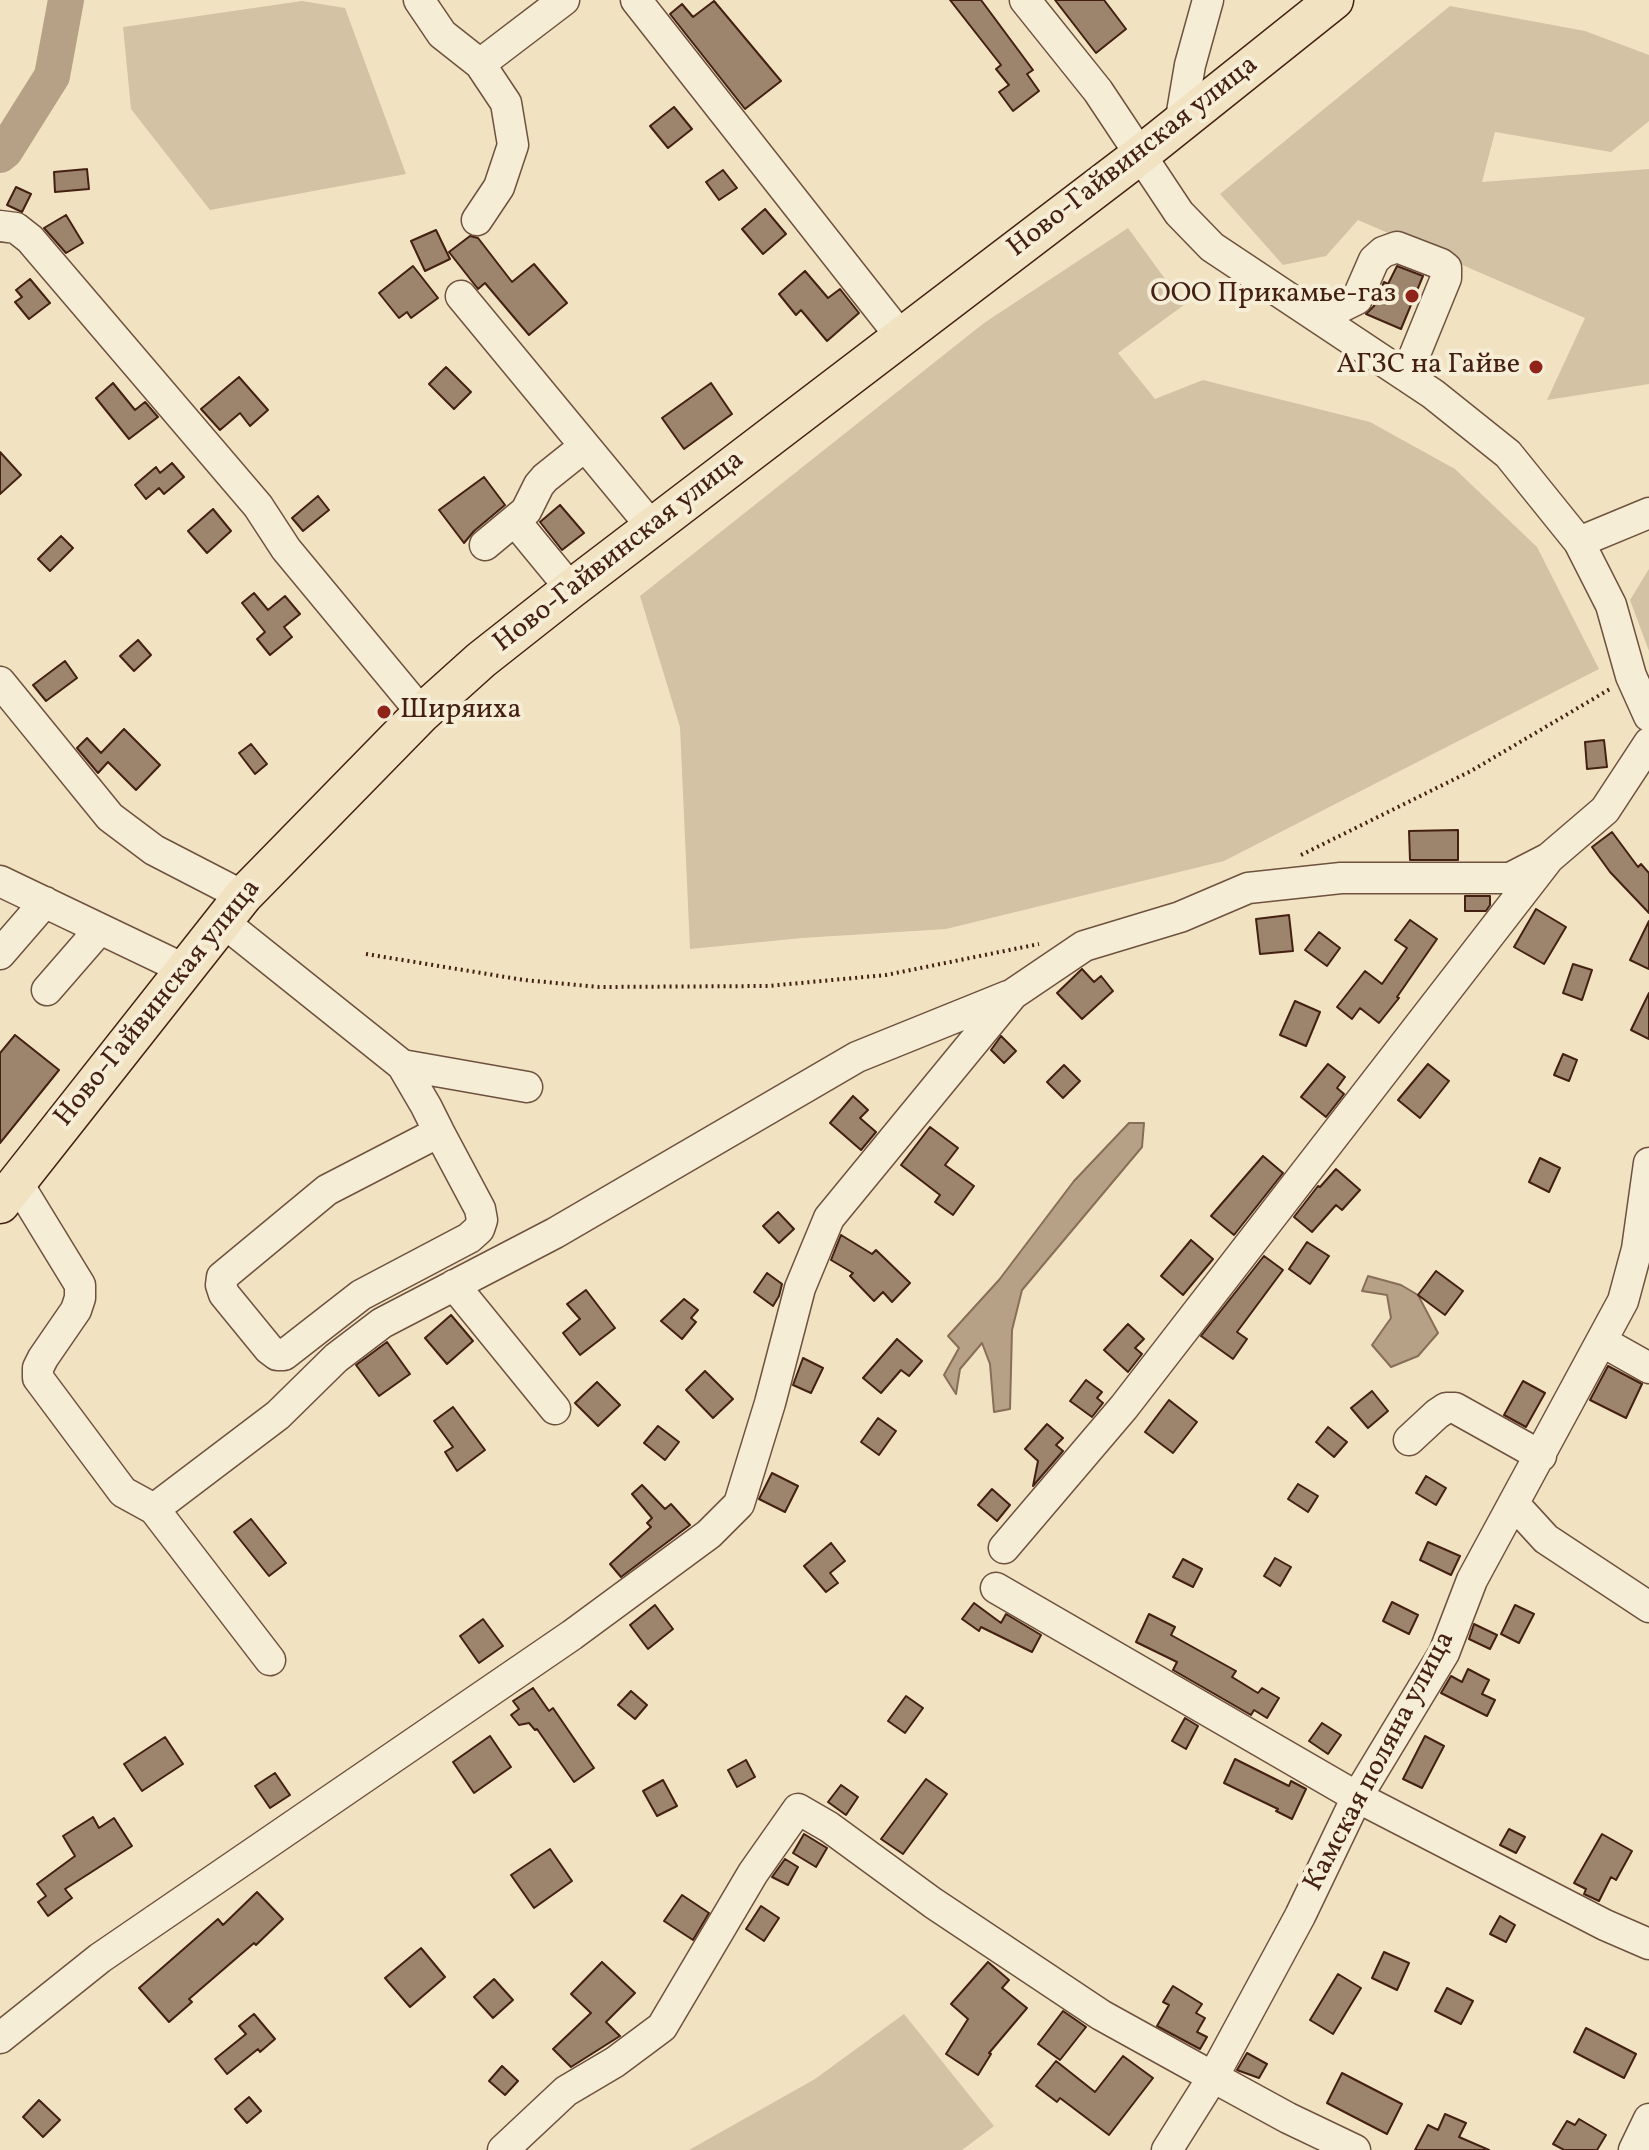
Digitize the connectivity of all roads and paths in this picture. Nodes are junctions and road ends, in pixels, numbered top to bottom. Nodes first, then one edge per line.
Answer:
1 (419, 0) edge
2 (564, 0) edge
3 (636, 0) edge
4 (1025, 0) edge
5 (1208, 0) edge
6 (1334, 0) edge
7 (480, 64) junction
8 (1180, 124) junction
9 (1140, 155) junction
10 (477, 220) dead end
11 (0, 226) edge
12 (461, 296) dead end
13 (1319, 318) junction
14 (902, 338) junction
15 (1406, 376) junction
16 (585, 446) junction
17 (1649, 513) edge
18 (515, 521) junction
19 (652, 527) junction
20 (1579, 542) junction
21 (485, 545) dead end
22 (571, 589) junction
23 (1631, 676) junction
24 (0, 682) edge
25 (422, 713) junction
26 (1649, 716) edge
27 (1649, 743) edge
28 (1295, 858) dead end
29 (1549, 858) junction
30 (0, 881) edge
31 (45, 902) junction
32 (233, 908) junction
33 (100, 929) junction
34 (1042, 943) dead end
35 (0, 954) edge
36 (366, 954) dead end
37 (184, 969) junction
38 (47, 990) dead end
39 (1013, 994) junction
40 (402, 1065) junction
41 (527, 1087) dead end
42 (439, 1132) junction
43 (1649, 1163) edge
44 (9, 1193) edge
45 (454, 1285) junction
46 (1603, 1342) junction
47 (1649, 1368) edge
48 (555, 1409) dead end
49 (1409, 1440) dead end
50 (1541, 1456) junction
51 (1514, 1504) junction
52 (154, 1509) junction
53 (1004, 1548) dead end
54 (996, 1588) dead end
55 (1649, 1607) edge
56 (270, 1660) dead end
57 (1357, 1797) junction
58 (1649, 1944) edge
59 (0, 2038) edge
60 (1213, 2077) junction
61 (1649, 2119) edge
62 (503, 2150) edge
63 (1167, 2150) edge
64 (1355, 2150) edge
65 (1634, 2150) edge

1 - 7 street
2 - 7 street
3 - 14 street
4 - 9 street
5 - 8 street
6 - 8 main road, Ново-Гайвинская улица
7 - 10 street
8 - 9 main road, Ново-Гайвинская улица
9 - 13 street
9 - 14 main road, Ново-Гайвинская улица
11 - 25 street
12 - 16 street
13 - 15 street
13 - 15 street
14 - 19 main road, Ново-Гайвинская улица
15 - 20 street
16 - 18 street
16 - 19 street
17 - 20 street
18 - 21 street
18 - 22 street
19 - 22 main road, Ново-Гайвинская улица
20 - 23 street
22 - 25 main road, Ново-Гайвинская улица
23 - 26 street
23 - 28 path
24 - 32 street
25 - 32 main road, Ново-Гайвинская улица
27 - 29 street
29 - 39 street
29 - 53 street
30 - 31 street
31 - 33 street
31 - 35 street
32 - 37 main road, Ново-Гайвинская улица
32 - 40 street
33 - 37 street
33 - 38 street
34 - 36 path
37 - 44 main road, Ново-Гайвинская улица
39 - 45 street
39 - 59 street
40 - 41 street
40 - 42 street
42 - 42 street
43 - 46 street, Камская поляна улица
44 - 52 street
45 - 48 street
45 - 52 street
46 - 47 street
46 - 50 street, Камская поляна улица
49 - 50 street
50 - 51 street, Камская поляна улица
51 - 55 street
51 - 57 street, Камская поляна улица
52 - 56 street
54 - 57 street
57 - 58 street
57 - 60 street, Камская поляна улица
60 - 62 street
60 - 63 street, Камская поляна улица
60 - 64 street
61 - 65 street

